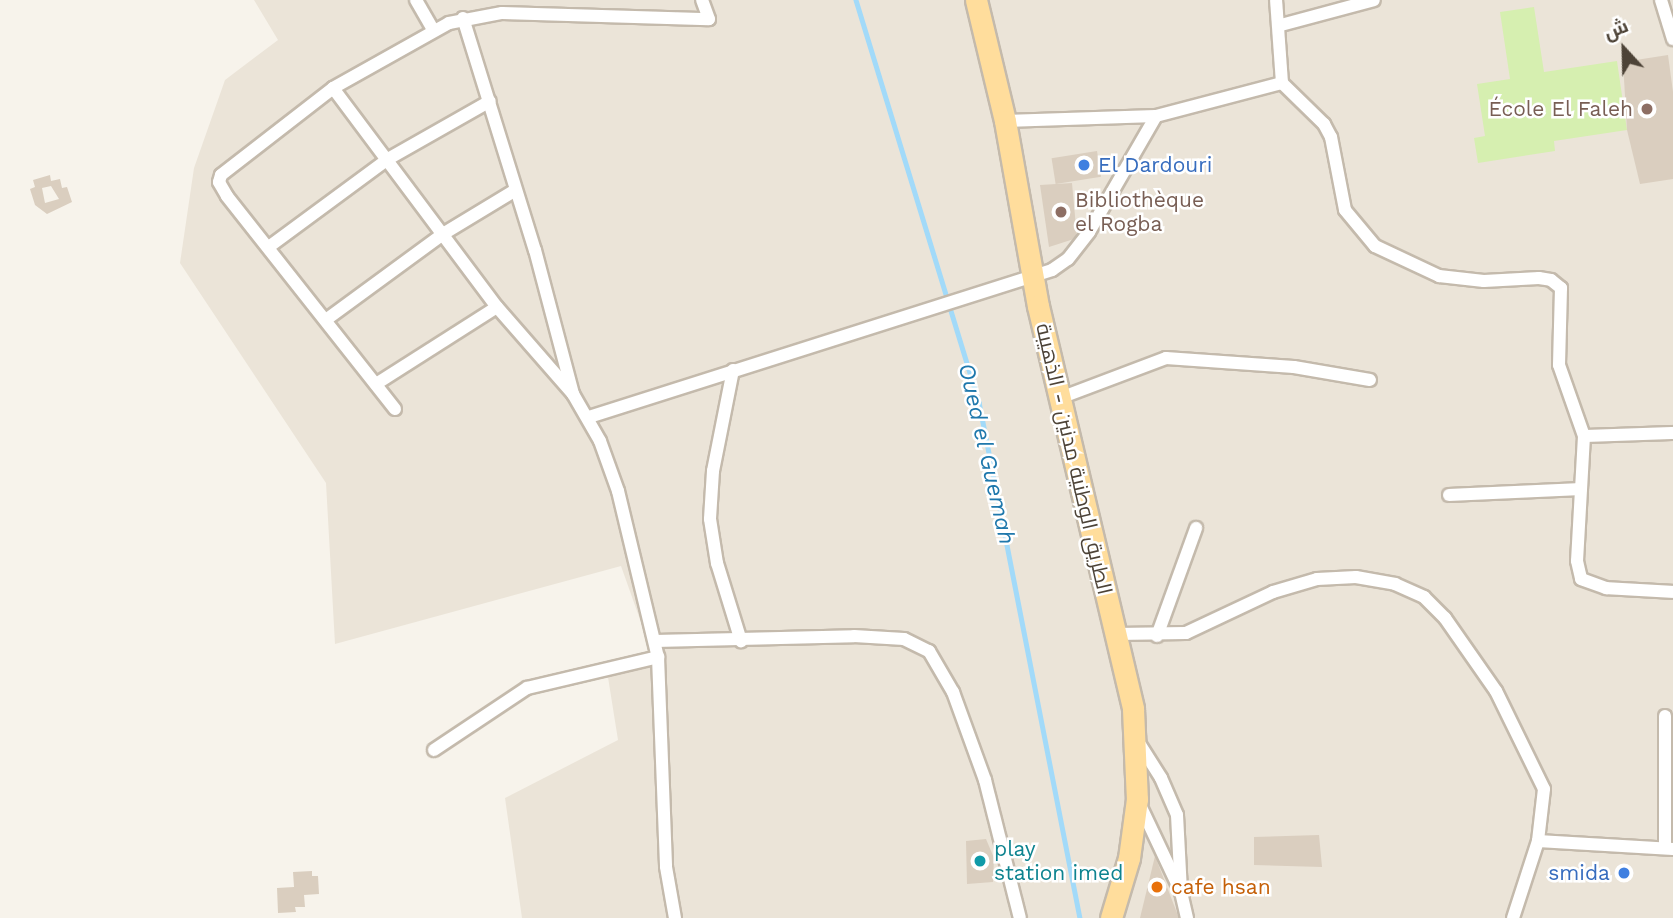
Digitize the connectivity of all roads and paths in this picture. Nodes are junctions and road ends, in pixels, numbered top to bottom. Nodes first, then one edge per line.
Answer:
1 (416, 0) edge
2 (585, 0) edge
3 (702, 0) edge
4 (976, 0) edge
5 (1276, 0) edge
6 (1374, 0) edge
7 (1661, 0) edge
8 (586, 14) junction
9 (463, 18) junction
10 (1281, 25) junction
11 (433, 30) junction
12 (1673, 39) edge
13 (1282, 83) junction
14 (333, 88) junction
15 (490, 101) junction
16 (1156, 116) junction
17 (1005, 121) junction
18 (388, 159) junction
19 (514, 191) junction
20 (443, 234) junction
21 (270, 246) junction
22 (1032, 277) junction
23 (497, 307) junction
24 (327, 319) junction
25 (733, 370) junction
26 (1370, 380) dead end
27 (376, 384) junction
28 (573, 394) junction
29 (1060, 398) junction
30 (395, 409) dead end
31 (589, 417) junction
32 (1673, 433) edge
33 (1584, 436) junction
34 (1581, 489) junction
35 (1449, 495) dead end
36 (1196, 528) dead end
37 (1673, 592) edge
38 (1116, 634) junction
39 (1157, 636) junction
40 (655, 641) junction
41 (741, 641) junction
42 (658, 657) junction
43 (1665, 716) dead end
44 (1137, 740) junction
45 (434, 750) dead end
46 (1137, 799) junction
47 (1538, 841) junction
48 (1669, 848) edge
49 (1181, 892) junction
50 (675, 918) edge
51 (1020, 918) edge
52 (1111, 918) edge
53 (1187, 918) edge
54 (1513, 918) edge

1 - 11 street
2 - 8 street
3 - 8 street
4 - 17 main road, الطريق الوطنية مدنين - الذهيبة
5 - 10 street
6 - 10 street
7 - 12 street
8 - 9 street
9 - 11 street
9 - 15 street
10 - 13 street
11 - 14 street
13 - 16 street
13 - 33 street
14 - 18 street
14 - 21 street
15 - 18 street
15 - 19 street
16 - 17 street
16 - 22 street
17 - 22 main road, الطريق الوطنية مدنين - الذهيبة
18 - 20 street
18 - 21 street
19 - 20 street
19 - 28 street
20 - 23 street
20 - 24 street
21 - 24 street
22 - 25 street
22 - 29 main road, الطريق الوطنية مدنين - الذهيبة
23 - 27 street
23 - 28 street
24 - 27 street
25 - 31 street
25 - 41 street
26 - 29 street
27 - 30 street
28 - 31 street
29 - 38 main road, الطريق الوطنية مدنين - الذهيبة
31 - 40 street
32 - 33 street
33 - 34 street
34 - 35 street
34 - 37 street
36 - 39 street
38 - 39 street
38 - 44 main road, الطريق الوطنية مدنين - الذهيبة
39 - 47 street
40 - 41 street
40 - 42 street
41 - 51 street
42 - 45 street
42 - 50 street
43 - 48 street
44 - 46 main road, الطريق الوطنية مدنين - الذهيبة
44 - 49 street
46 - 49 street
46 - 52 main road, الطريق الوطنية مدنين - الذهيبة
47 - 48 street
47 - 54 street
49 - 53 street

